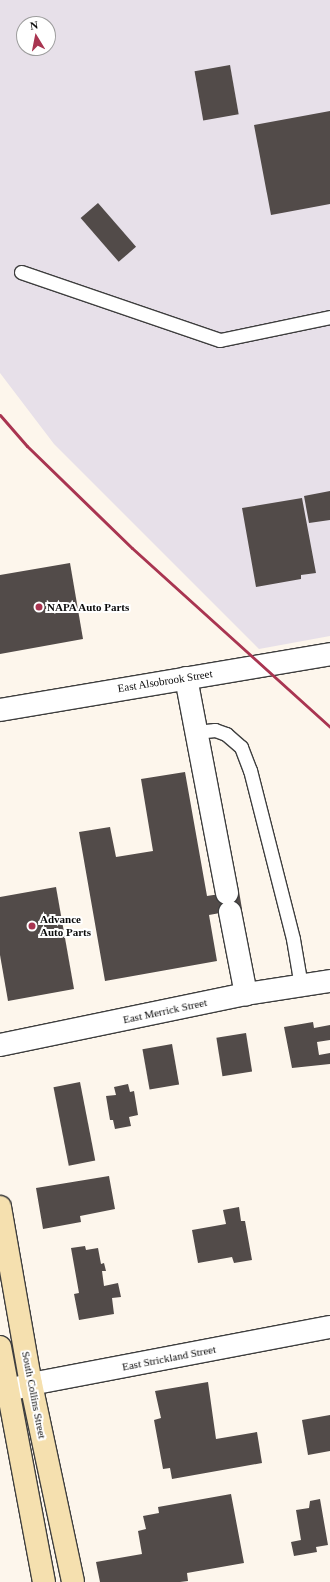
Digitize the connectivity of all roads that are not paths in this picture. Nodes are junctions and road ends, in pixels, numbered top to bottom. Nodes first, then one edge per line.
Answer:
1 (21, 272) dead end
2 (330, 317) edge
3 (330, 654) edge
4 (186, 678) junction
5 (0, 710) edge
6 (196, 732) junction
7 (330, 981) edge
8 (301, 986) junction
9 (246, 994) junction
10 (0, 1045) edge
11 (0, 1207) edge
12 (330, 1327) edge
13 (0, 1347) edge
14 (31, 1384) junction
15 (4, 1393) edge
16 (44, 1582) edge
17 (73, 1582) edge

1 - 2 lane
3 - 4 street, East Alsobrook Street
4 - 5 street, East Alsobrook Street
4 - 6 street
6 - 8 lane
6 - 9 street
7 - 8 street, East Merrick Street
8 - 9 street, East Merrick Street
9 - 10 street, East Merrick Street
11 - 14 main road, South Collins Street
12 - 14 street, East Strickland Street
13 - 15 main road
14 - 15 street, East Strickland Street
14 - 17 main road, South Collins Street
15 - 16 main road

